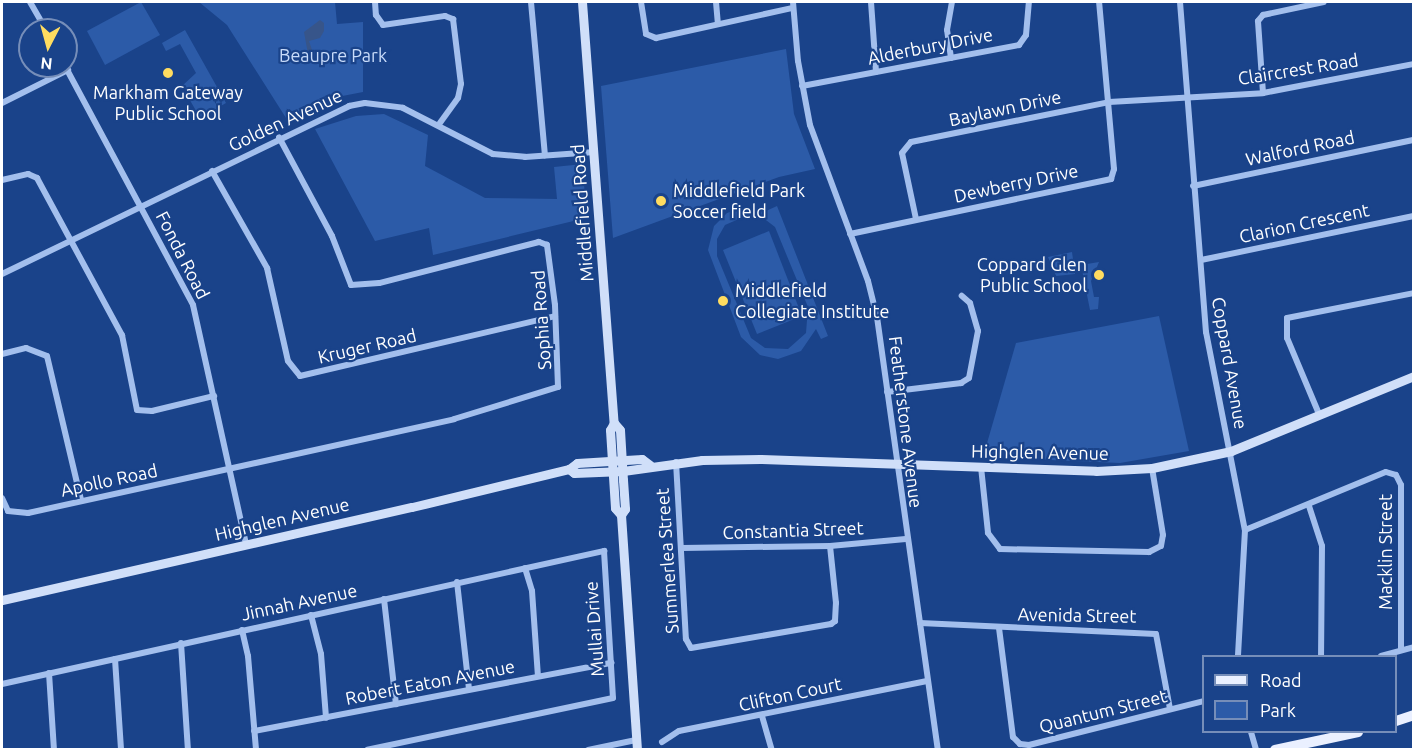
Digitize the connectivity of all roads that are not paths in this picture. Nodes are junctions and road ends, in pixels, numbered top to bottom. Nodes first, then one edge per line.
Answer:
1 (30, 2) edge
2 (375, 2) edge
3 (531, 2) edge
4 (582, 2) edge
5 (641, 2) edge
6 (716, 2) edge
7 (871, 2) edge
8 (952, 2) edge
9 (1029, 2) edge
10 (1099, 2) edge
11 (1180, 2) edge
12 (1324, 2) edge
13 (793, 5) edge
14 (39, 18) edge
15 (718, 23) junction
16 (951, 58) junction
17 (1413, 64) edge
18 (876, 72) junction
19 (48, 78) edge
20 (72, 78) edge
21 (802, 86) junction
22 (1263, 93) junction
23 (1186, 97) junction
24 (1108, 102) junction
25 (2, 103) edge
26 (439, 124) junction
27 (279, 137) junction
28 (1413, 140) edge
29 (595, 152) junction
30 (545, 155) junction
31 (212, 171) junction
32 (2, 180) edge
33 (1193, 186) junction
34 (141, 207) junction
35 (1413, 216) edge
36 (916, 219) junction
37 (850, 234) junction
38 (71, 241) junction
39 (1201, 260) junction
40 (2, 274) edge
41 (1413, 293) edge
42 (962, 296) dead end
43 (555, 316) junction
44 (2, 354) edge
45 (1413, 376) edge
46 (887, 392) junction
47 (214, 396) junction
48 (1319, 414) junction
49 (1231, 451) junction
50 (617, 460) junction
51 (676, 462) junction
52 (650, 465) junction
53 (896, 465) junction
54 (981, 467) junction
55 (230, 468) junction
56 (1152, 468) junction
57 (569, 469) junction
58 (618, 471) junction
59 (2, 498) edge
60 (81, 501) junction
61 (1309, 506) junction
62 (1245, 530) junction
63 (906, 539) junction
64 (246, 544) junction
65 (830, 546) junction
66 (682, 548) junction
67 (604, 551) joint
68 (525, 568) junction
69 (458, 582) junction
70 (384, 599) junction
71 (2, 600) edge
72 (311, 615) junction
73 (920, 623) junction
74 (999, 628) junction
75 (242, 630) junction
76 (181, 643) junction
77 (1413, 647) edge
78 (1401, 650) junction
79 (1238, 655) edge
80 (1321, 655) edge
81 (1387, 655) edge
82 (115, 659) junction
83 (612, 663) junction
84 (49, 673) junction
85 (538, 676) junction
86 (927, 681) junction
87 (2, 684) edge
88 (468, 689) junction
89 (1202, 701) edge
90 (396, 704) junction
91 (1170, 709) junction
92 (1413, 715) edge
93 (762, 716) junction
94 (326, 718) junction
95 (1397, 720) edge
96 (254, 731) junction
97 (1251, 733) edge
98 (1353, 733) edge
99 (662, 742) dead end
100 (636, 745) edge
101 (54, 750) edge
102 (121, 750) edge
103 (188, 750) edge
104 (256, 750) edge
105 (368, 750) edge
106 (588, 750) edge
107 (772, 750) edge
108 (938, 750) edge
109 (1256, 750) edge
110 (1275, 750) edge

1 - 14 street
2 - 26 street
3 - 30 street
4 - 29 street, Middlefield Road
5 - 15 street
6 - 15 street
7 - 18 street
8 - 16 street
9 - 16 street, Alderbury Drive
10 - 24 street
11 - 23 street, Coppard Avenue
12 - 22 street
13 - 15 street
13 - 21 street, Featherstone Avenue
16 - 18 street, Alderbury Drive
17 - 22 street, Claircrest Road
18 - 21 street, Alderbury Drive
19 - 25 street
20 - 34 street, Fonda Road
21 - 37 street, Featherstone Avenue
22 - 23 street, Claircrest Road
23 - 24 street, Baylawn Drive
23 - 33 street, Coppard Avenue
24 - 36 street, Dewberry Drive
24 - 36 street, Baylawn Drive
26 - 27 street, Golden Avenue
26 - 30 street, Golden Avenue
27 - 31 street, Golden Avenue
27 - 43 street, Sophia Road
28 - 33 street, Walford Road
29 - 30 street, Golden Avenue
29 - 50 street, Middlefield Road
31 - 34 street, Golden Avenue
31 - 43 street, Kruger Road
32 - 38 street
33 - 39 street, Coppard Avenue
34 - 38 street, Golden Avenue
34 - 47 street, Fonda Road
35 - 39 street, Clarion Crescent
36 - 37 street, Dewberry Drive
37 - 46 street, Featherstone Avenue
38 - 40 street, Golden Avenue
38 - 47 street
39 - 49 street, Coppard Avenue
41 - 48 street
42 - 46 street
43 - 55 street, Sophia Road
44 - 60 street
45 - 48 street, Highglen Avenue
46 - 53 street, Featherstone Avenue
47 - 55 street, Fonda Road
48 - 49 street, Highglen Avenue
49 - 56 street, Highglen Avenue
49 - 62 street, Coppard Avenue
50 - 52 street, Highglen Avenue
50 - 57 street, Highglen Avenue
50 - 58 street, Middlefield Road
51 - 52 street, Highglen Avenue
51 - 53 street, Highglen Avenue
51 - 66 street, Summerlea Street
52 - 58 street, Highglen Avenue
53 - 54 street, Highglen Avenue
53 - 63 street, Featherstone Avenue
54 - 56 street, Highglen Avenue
54 - 56 street
55 - 60 street, Apollo Road
55 - 64 street, Fonda Road
57 - 58 street, Highglen Avenue
57 - 64 street, Highglen Avenue
58 - 100 street, Middlefield Road
59 - 60 street, Apollo Road
61 - 62 street, Macklin Street
61 - 78 street, Macklin Street
61 - 80 street
62 - 79 street, Coppard Avenue
63 - 65 street, Constantia Street
63 - 73 street, Featherstone Avenue
64 - 71 street, Highglen Avenue
65 - 66 street, Constantia Street
65 - 66 street, Summerlea Street
67 - 68 street, Jinnah Avenue
67 - 83 street, Mullai Drive
68 - 69 street, Jinnah Avenue
68 - 85 street
69 - 70 street, Jinnah Avenue
69 - 88 street
70 - 72 street, Jinnah Avenue
70 - 90 street
72 - 75 street, Jinnah Avenue
72 - 94 street
73 - 74 street, Avenida Street
73 - 86 street, Featherstone Avenue
74 - 91 street, Avenida Street
74 - 91 street, Quantum Street
75 - 76 street, Jinnah Avenue
75 - 96 street
76 - 82 street, Jinnah Avenue
76 - 103 street
77 - 78 street
78 - 81 street
82 - 84 street, Jinnah Avenue
82 - 102 street
83 - 85 street, Robert Eaton Avenue
83 - 105 street, Mullai Drive
84 - 87 street, Jinnah Avenue
84 - 101 street
85 - 88 street, Robert Eaton Avenue
86 - 93 street, Clifton Court
86 - 108 street, Featherstone Avenue
88 - 90 street, Robert Eaton Avenue
89 - 91 street, Quantum Street
90 - 94 street, Robert Eaton Avenue
92 - 95 main road
93 - 99 street, Clifton Court
93 - 107 street
94 - 96 street, Robert Eaton Avenue
96 - 104 street
97 - 109 street
98 - 110 main road
100 - 106 street

